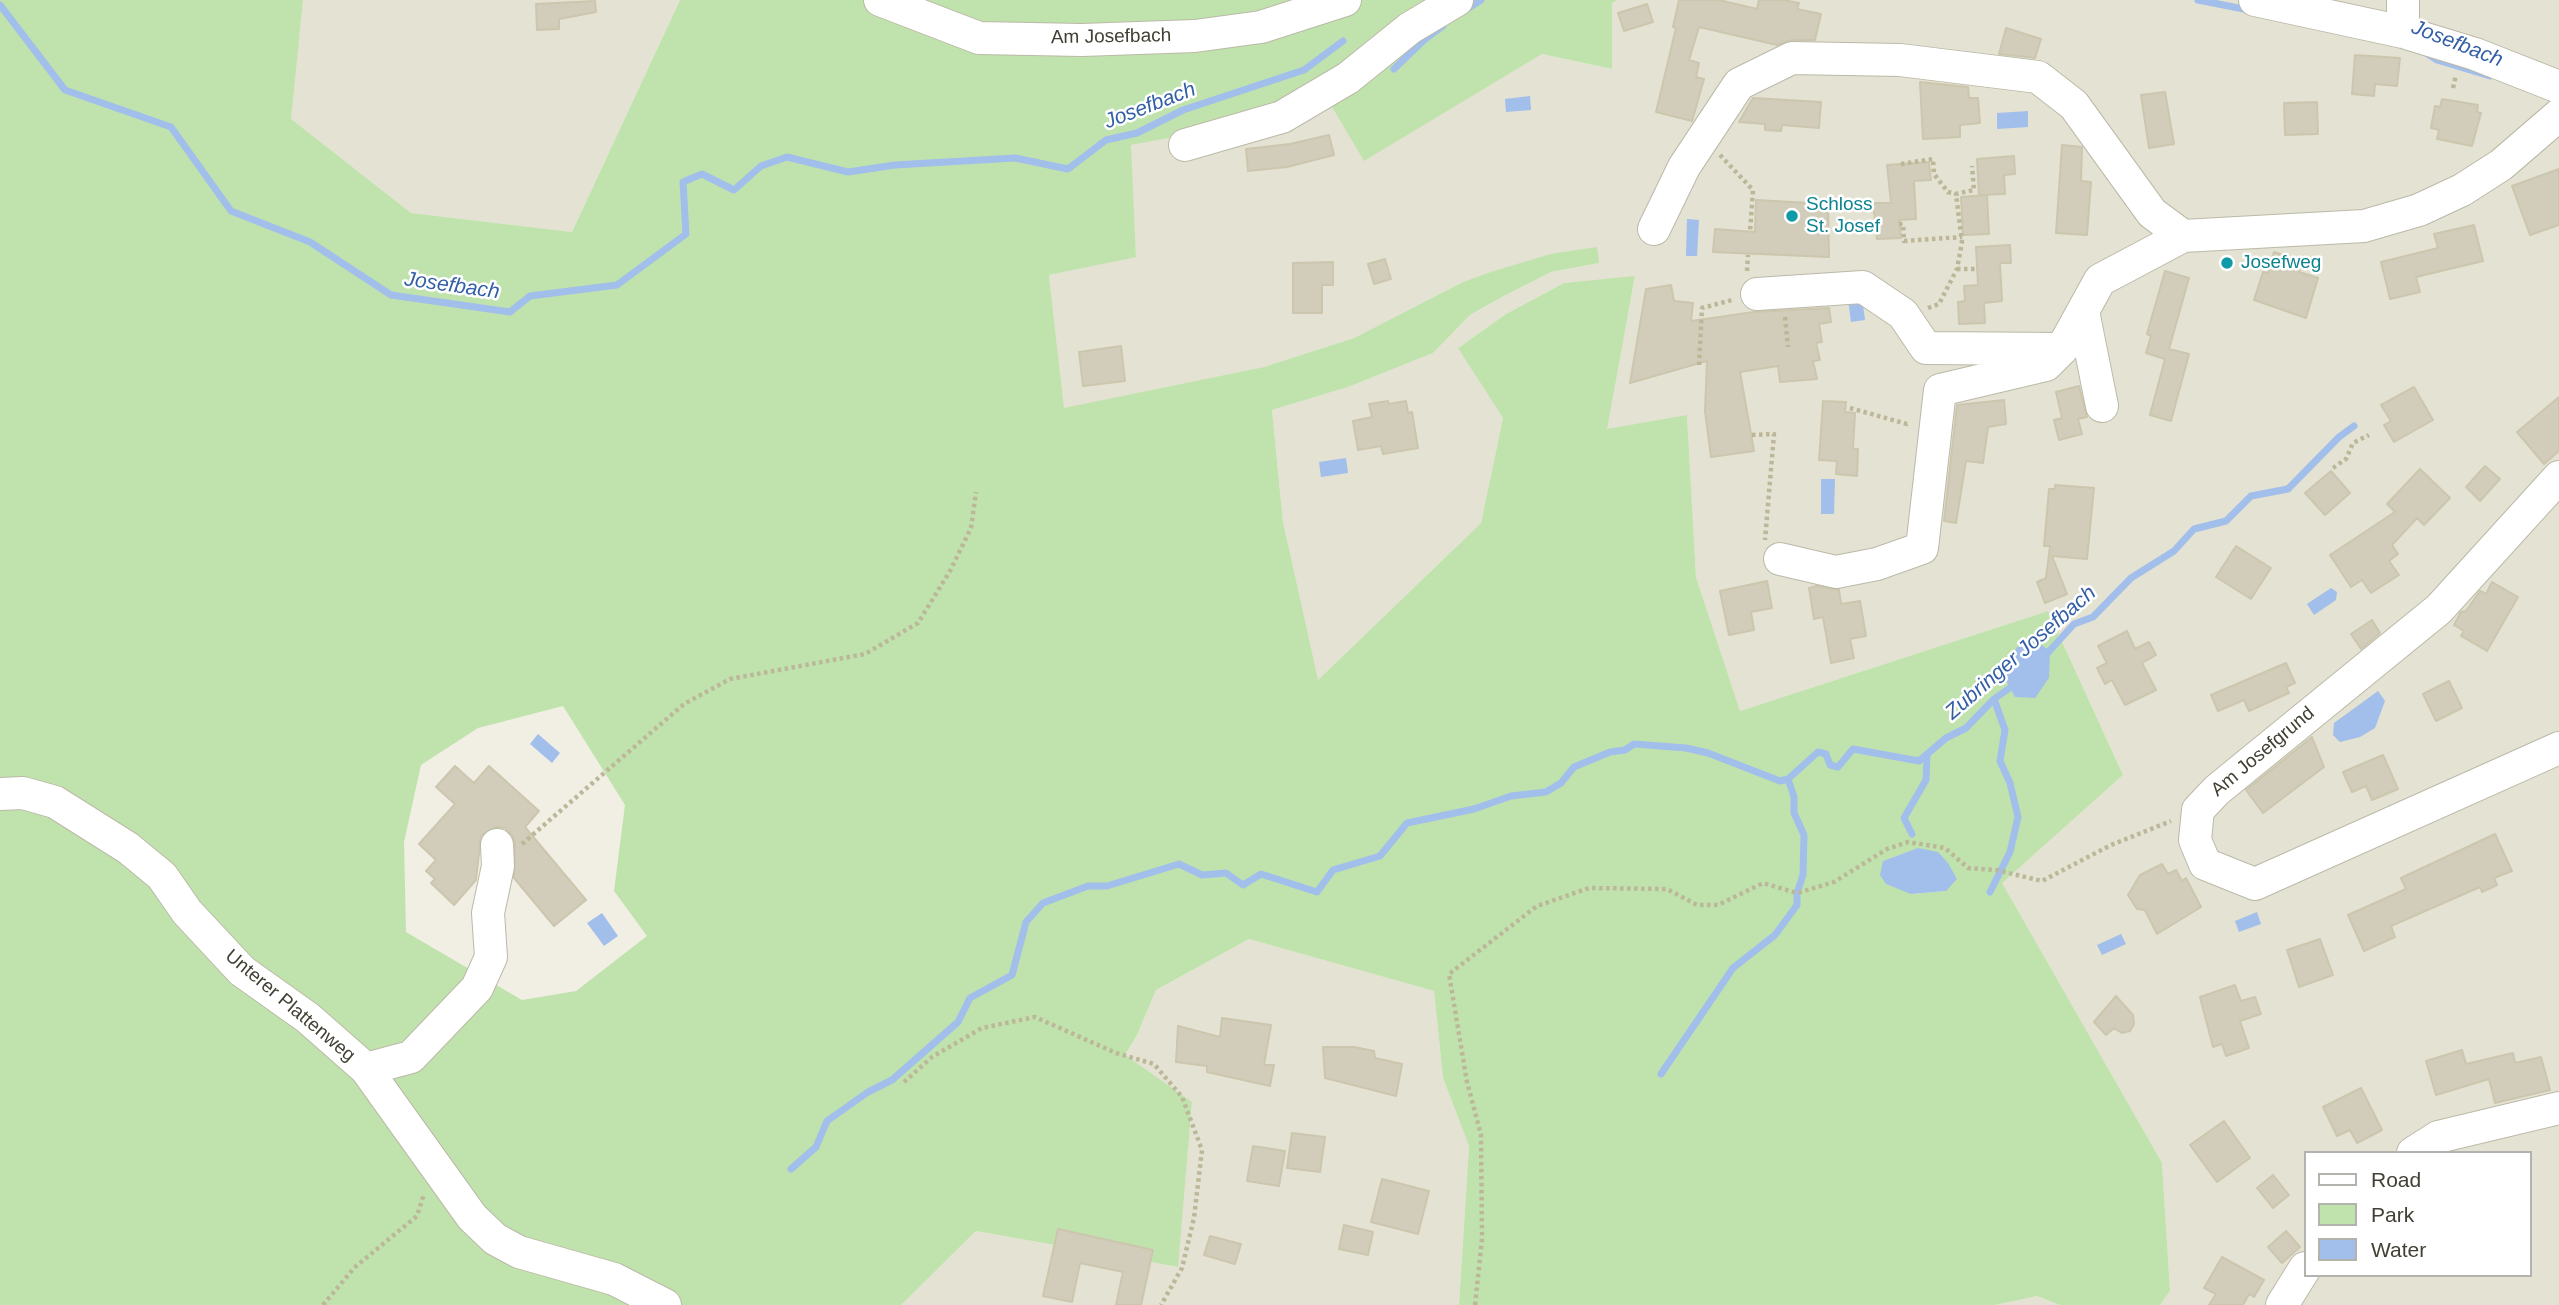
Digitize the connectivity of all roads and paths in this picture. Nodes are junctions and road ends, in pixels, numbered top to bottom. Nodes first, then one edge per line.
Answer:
1 (880, 0) edge
2 (1345, 0) edge
3 (1457, 0) edge
4 (2255, 0) edge
5 (2403, 0) edge
6 (2403, 32) junction
7 (2456, 73) dead end
8 (2559, 87) edge
9 (2453, 88) dead end
10 (2559, 115) edge
11 (1704, 135) junction
12 (1185, 145) dead end
13 (1901, 164) dead end
14 (1972, 166) dead end
15 (1956, 194) junction
16 (1899, 224) dead end
17 (1654, 229) dead end
18 (1749, 232) dead end
19 (2183, 236) junction
20 (1962, 237) junction
21 (1956, 269) junction
22 (1977, 269) dead end
23 (1757, 294) joint
24 (2083, 311) junction
25 (1905, 317) junction
26 (2062, 349) junction
27 (1699, 365) dead end
28 (1938, 406) junction
29 (2102, 406) dead end
30 (1850, 408) dead end
31 (1752, 435) dead end
32 (2369, 435) dead end
33 (2333, 468) dead end
34 (2559, 477) edge
35 (976, 492) dead end
36 (1780, 559) joint
37 (2559, 748) edge
38 (0, 794) edge
39 (2197, 810) junction
40 (497, 855) joint
41 (411, 1057) junction
42 (366, 1069) junction
43 (904, 1082) dead end
44 (2559, 1108) edge
45 (397, 1110) junction
46 (2416, 1151) edge
47 (427, 1187) dead end
48 (2304, 1270) edge
49 (323, 1305) edge
50 (665, 1305) edge
51 (1161, 1305) edge
52 (1475, 1305) edge
53 (2282, 1305) edge

1 - 2 street, Am Josefbach
3 - 12 street
4 - 6 street
5 - 6 street
6 - 8 street
7 - 9 path
10 - 19 street
11 - 17 street
11 - 18 path
11 - 19 street
13 - 15 path
14 - 15 path
15 - 20 path
16 - 20 path
19 - 24 street
20 - 21 path
21 - 22 path
21 - 25 path
23 - 25 street
23 - 27 path
24 - 26 street
24 - 29 street
25 - 26 street
26 - 28 street
28 - 30 path
28 - 36 street
31 - 36 path
32 - 33 path
34 - 39 street, Am Josefgrund
35 - 40 path
37 - 39 street, Am Josefgrund
38 - 42 street, Unterer Plattenweg
39 - 52 path
40 - 41 street
41 - 42 street
41 - 45 street
42 - 45 street, Unterer Plattenweg
43 - 51 path
44 - 46 street
45 - 50 street, Unterer Plattenweg
47 - 49 path
48 - 53 street

